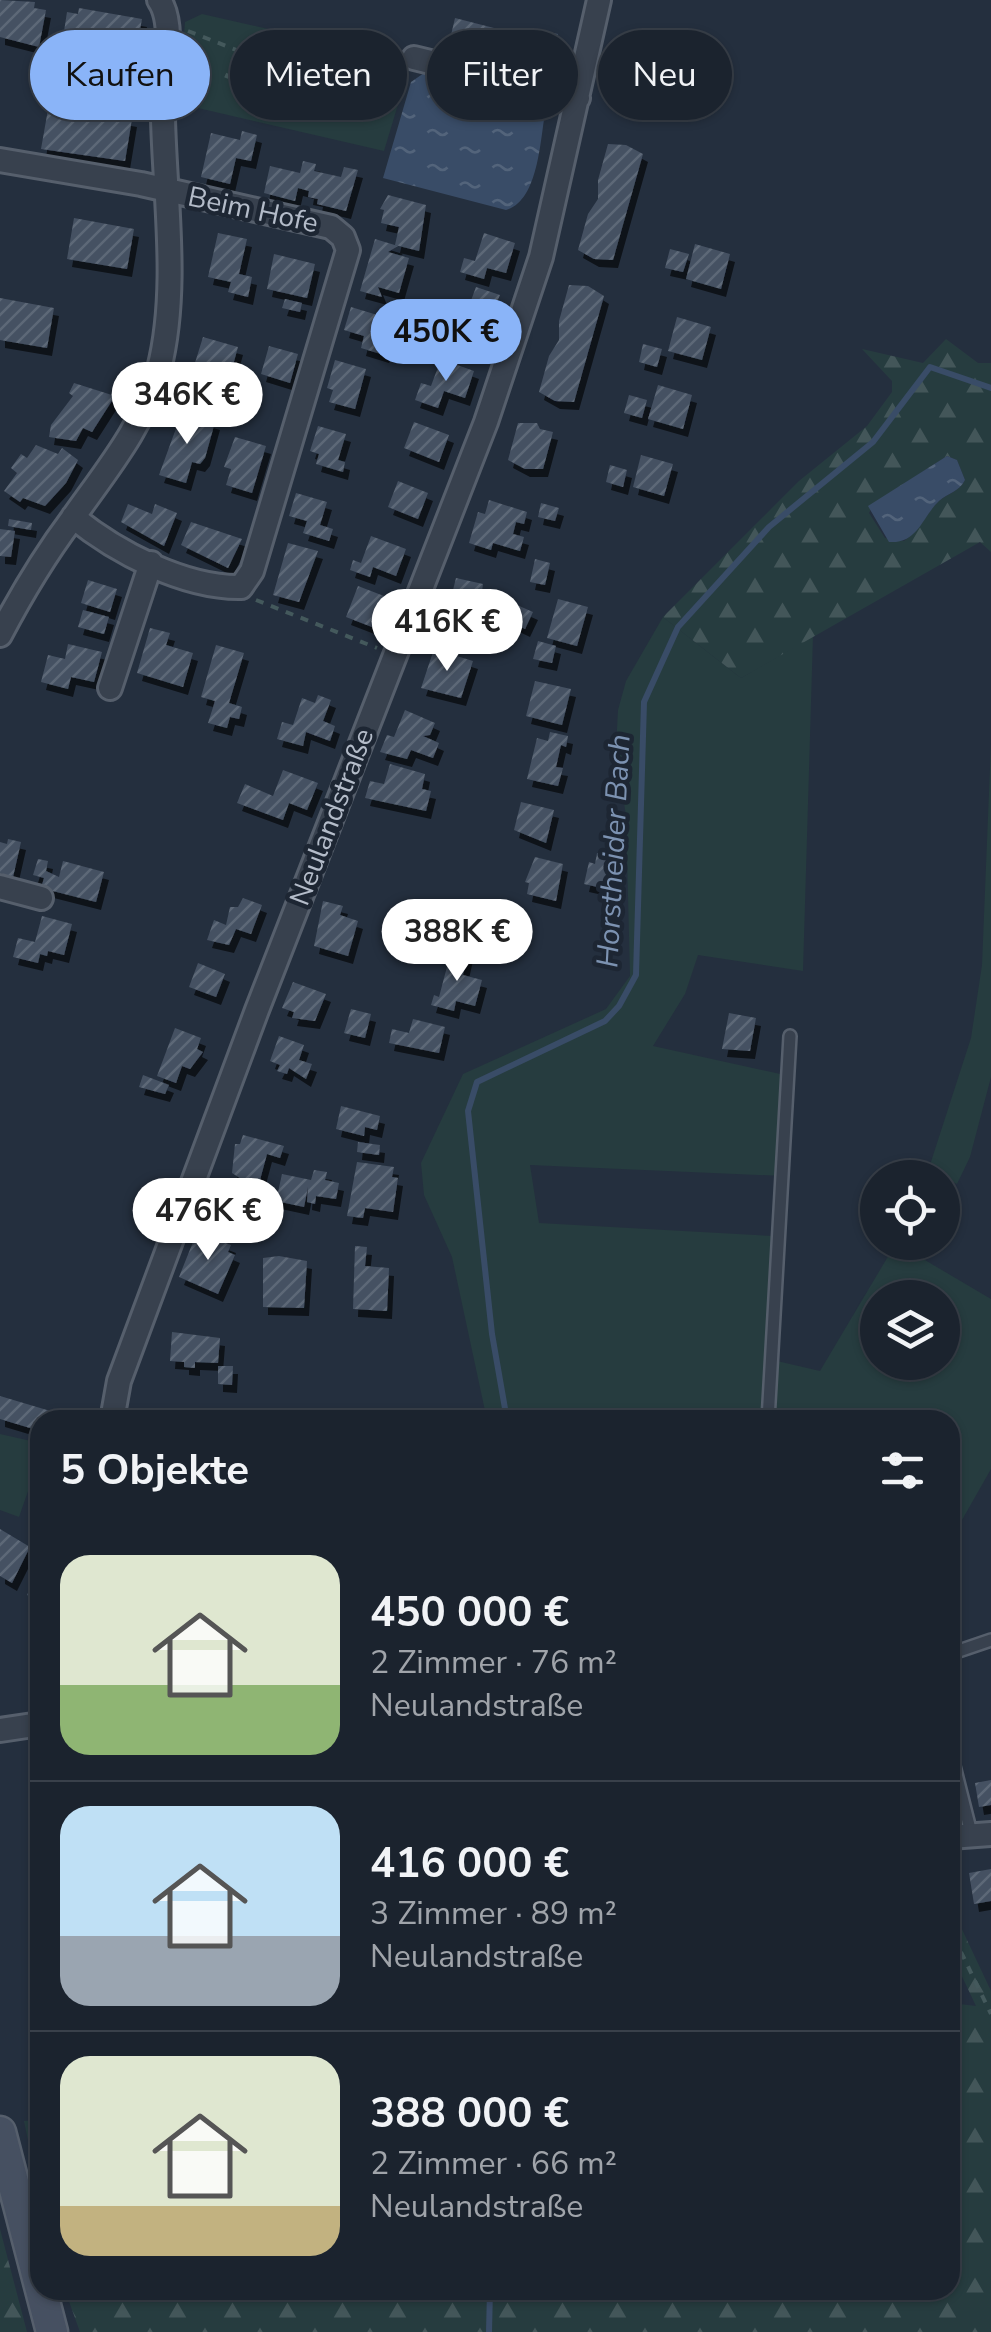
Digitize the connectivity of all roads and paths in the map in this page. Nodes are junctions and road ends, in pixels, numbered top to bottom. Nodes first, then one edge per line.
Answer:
1 (159, 0) edge
2 (599, 0) edge
3 (169, 28) junction
4 (414, 58) dead end
5 (427, 61) edge
6 (226, 78) dead end
7 (578, 98) edge
8 (573, 120) edge
9 (0, 160) edge
10 (165, 192) junction
11 (73, 517) junction
12 (151, 563) junction
13 (241, 587) junction
14 (0, 635) edge
15 (396, 655) junction
16 (110, 688) dead end
17 (0, 888) edge
18 (41, 898) dead end
19 (790, 1036) dead end
20 (114, 1410) edge
21 (769, 1410) edge
22 (991, 1640) edge
23 (960, 1651) edge
24 (30, 1726) edge
25 (0, 1730) edge
26 (960, 1791) edge
27 (971, 1836) edge
28 (960, 1951) edge
29 (991, 2014) edge
30 (0, 2132) edge
31 (30, 2247) edge
32 (44, 2300) edge
33 (52, 2332) edge

1 - 3 street
2 - 7 street, Neulandstraße
3 - 6 path
3 - 10 street
4 - 5 street
8 - 15 street, Neulandstraße
9 - 10 street, Beim Hofe
10 - 11 street
10 - 13 street, Beim Hofe
11 - 12 street
11 - 14 street
12 - 13 street
12 - 16 street
13 - 15 path
15 - 20 street, Neulandstraße
17 - 18 street
19 - 21 lane
22 - 23 lane
24 - 25 street
26 - 27 lane
28 - 29 path
30 - 31 main road
32 - 33 main road

